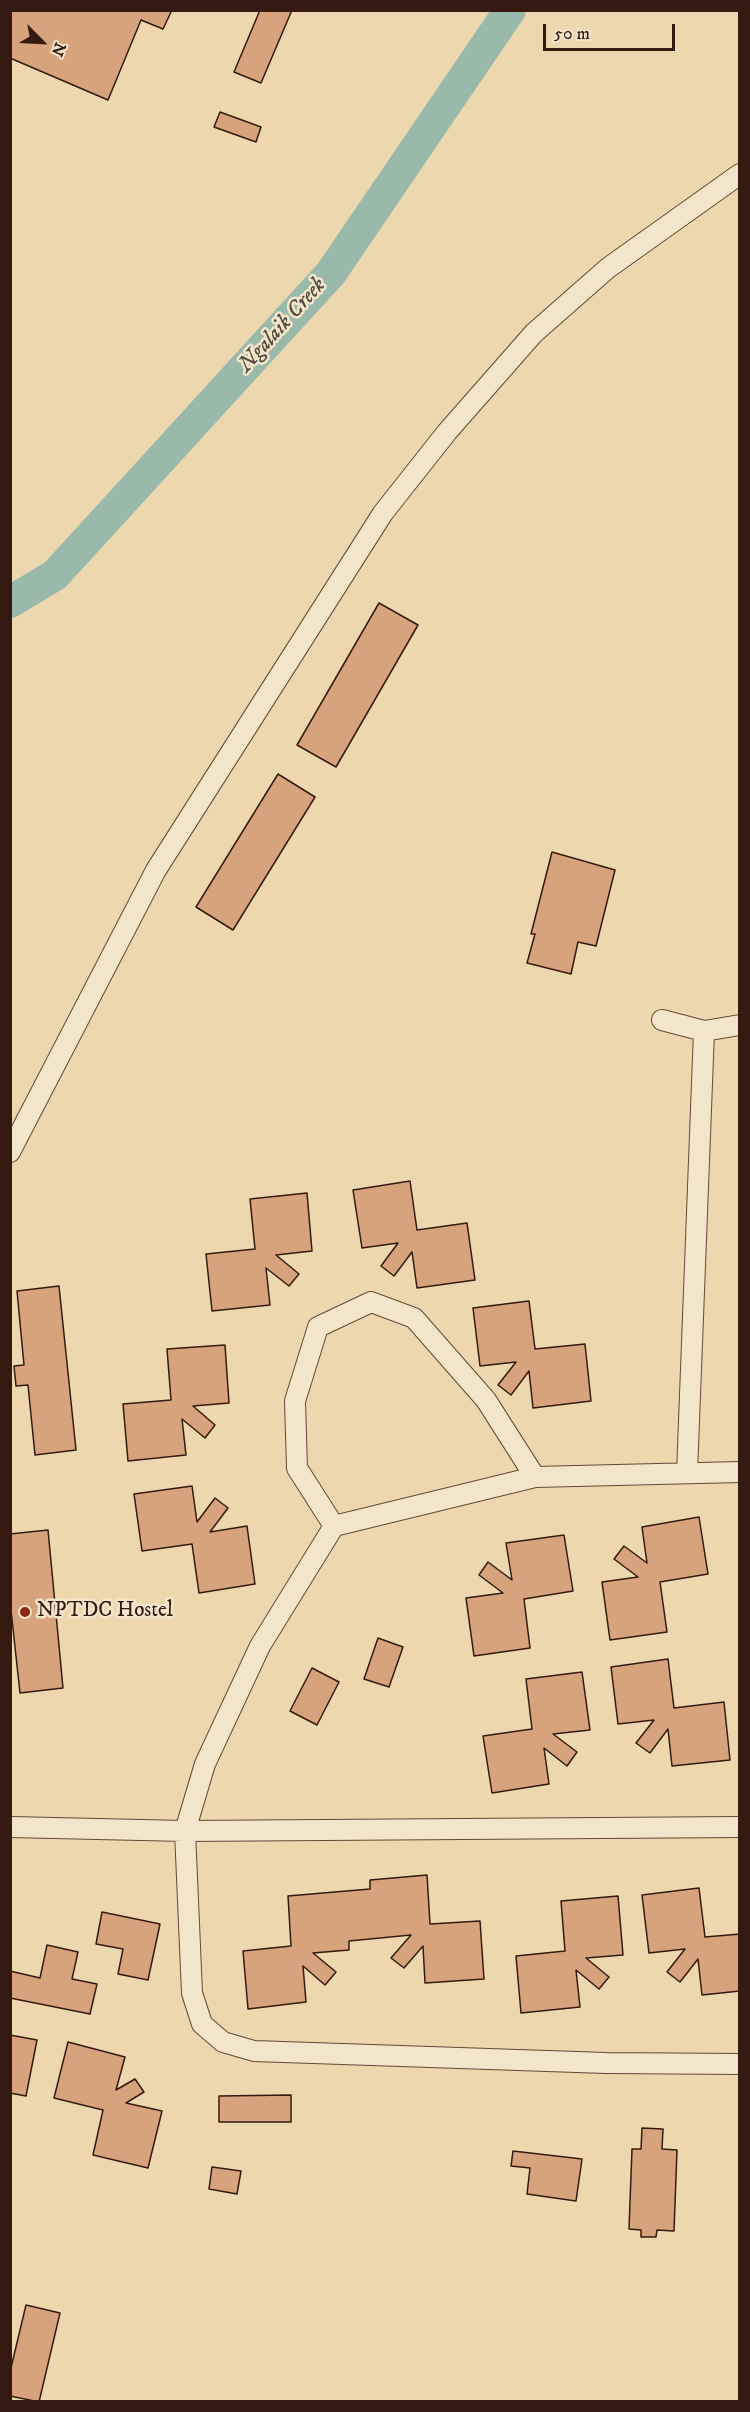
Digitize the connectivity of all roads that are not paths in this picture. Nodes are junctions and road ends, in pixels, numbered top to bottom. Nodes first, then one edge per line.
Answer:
1 (740, 174) edge
2 (662, 1020) dead end
3 (740, 1025) edge
4 (704, 1031) junction
5 (10, 1152) edge
6 (740, 1472) edge
7 (687, 1473) junction
8 (535, 1477) junction
9 (334, 1526) junction
10 (10, 1827) edge
11 (740, 1827) edge
12 (185, 1831) junction
13 (740, 2064) edge

1 - 5 street
2 - 4 street
3 - 4 street
4 - 7 street
6 - 7 street
7 - 8 street
8 - 9 street
8 - 9 street
9 - 12 street
10 - 12 street
11 - 12 street
12 - 13 street

